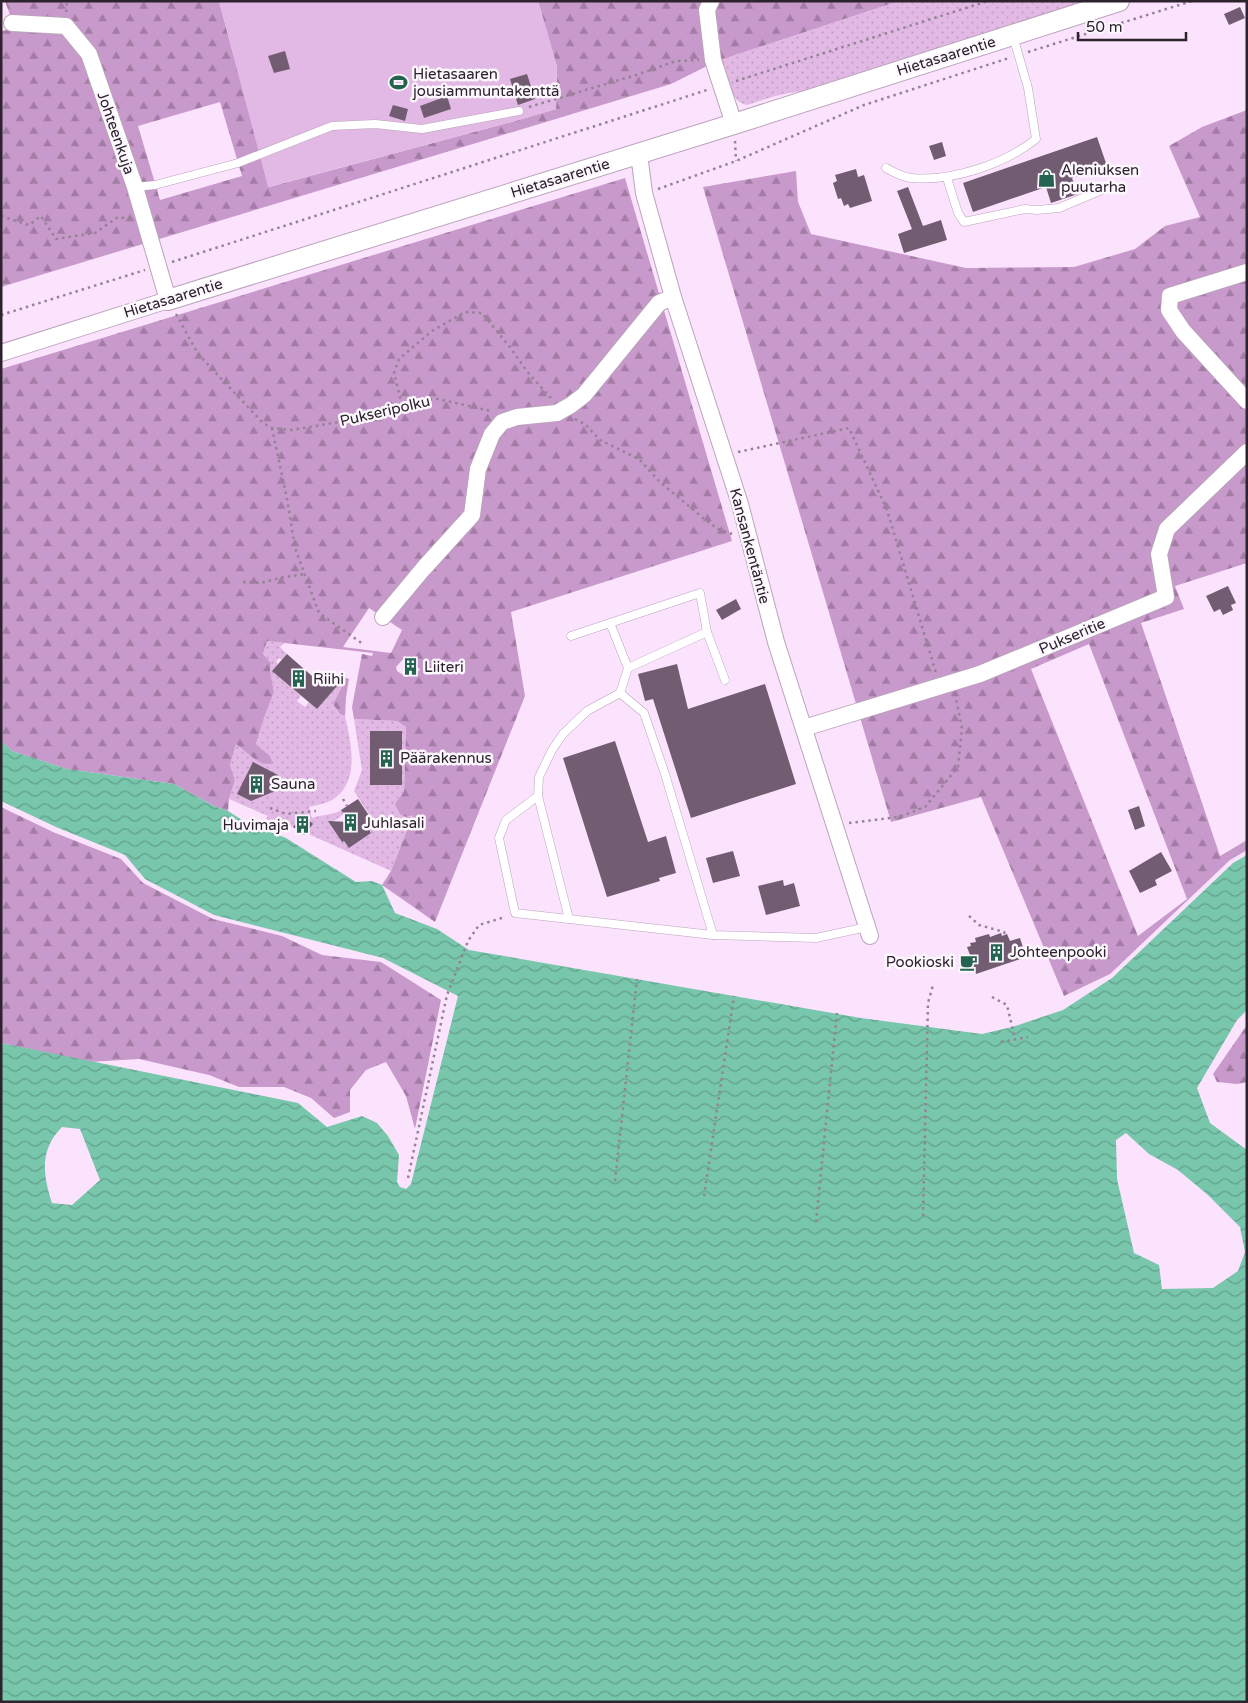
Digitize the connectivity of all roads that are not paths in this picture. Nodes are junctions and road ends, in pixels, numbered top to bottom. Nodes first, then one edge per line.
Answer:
1 (711, 1) edge
2 (1118, 1) edge
3 (12, 23) dead end
4 (1013, 36) junction
5 (519, 111) road end
6 (734, 124) junction
7 (639, 154) junction
8 (886, 168) dead end
9 (947, 178) junction
10 (135, 187) junction
11 (1104, 188) dead end
12 (1247, 272) edge
13 (673, 298) junction
14 (168, 300) junction
15 (1, 353) edge
16 (1247, 402) edge
17 (1247, 452) edge
18 (383, 617) dead end
19 (610, 623) junction
20 (708, 632) junction
21 (571, 636) dead end
22 (628, 668) junction
23 (725, 680) dead end
24 (620, 693) junction
25 (804, 728) junction
26 (538, 796) junction
27 (569, 919) junction
28 (868, 932) joint
29 (713, 935) junction

1 - 6 street
2 - 4 street, Hietasaarentie
3 - 10 street, Johteenkuja
4 - 6 street, Hietasaarentie
4 - 9 lane
5 - 10 lane
6 - 7 street, Hietasaarentie
7 - 13 street, Kansankentäntie
7 - 14 street, Hietasaarentie
8 - 9 lane
9 - 11 lane
10 - 14 street, Johteenkuja
12 - 16 street
13 - 18 street
13 - 25 street, Kansankentäntie
14 - 15 street, Hietasaarentie
17 - 25 street, Pukseritie
19 - 20 lane
19 - 21 lane
19 - 22 lane
20 - 22 lane
20 - 23 lane
22 - 24 lane
24 - 26 lane
24 - 29 lane
25 - 28 street, Kansankentäntie
26 - 27 lane
26 - 27 lane
27 - 29 lane
28 - 29 lane

